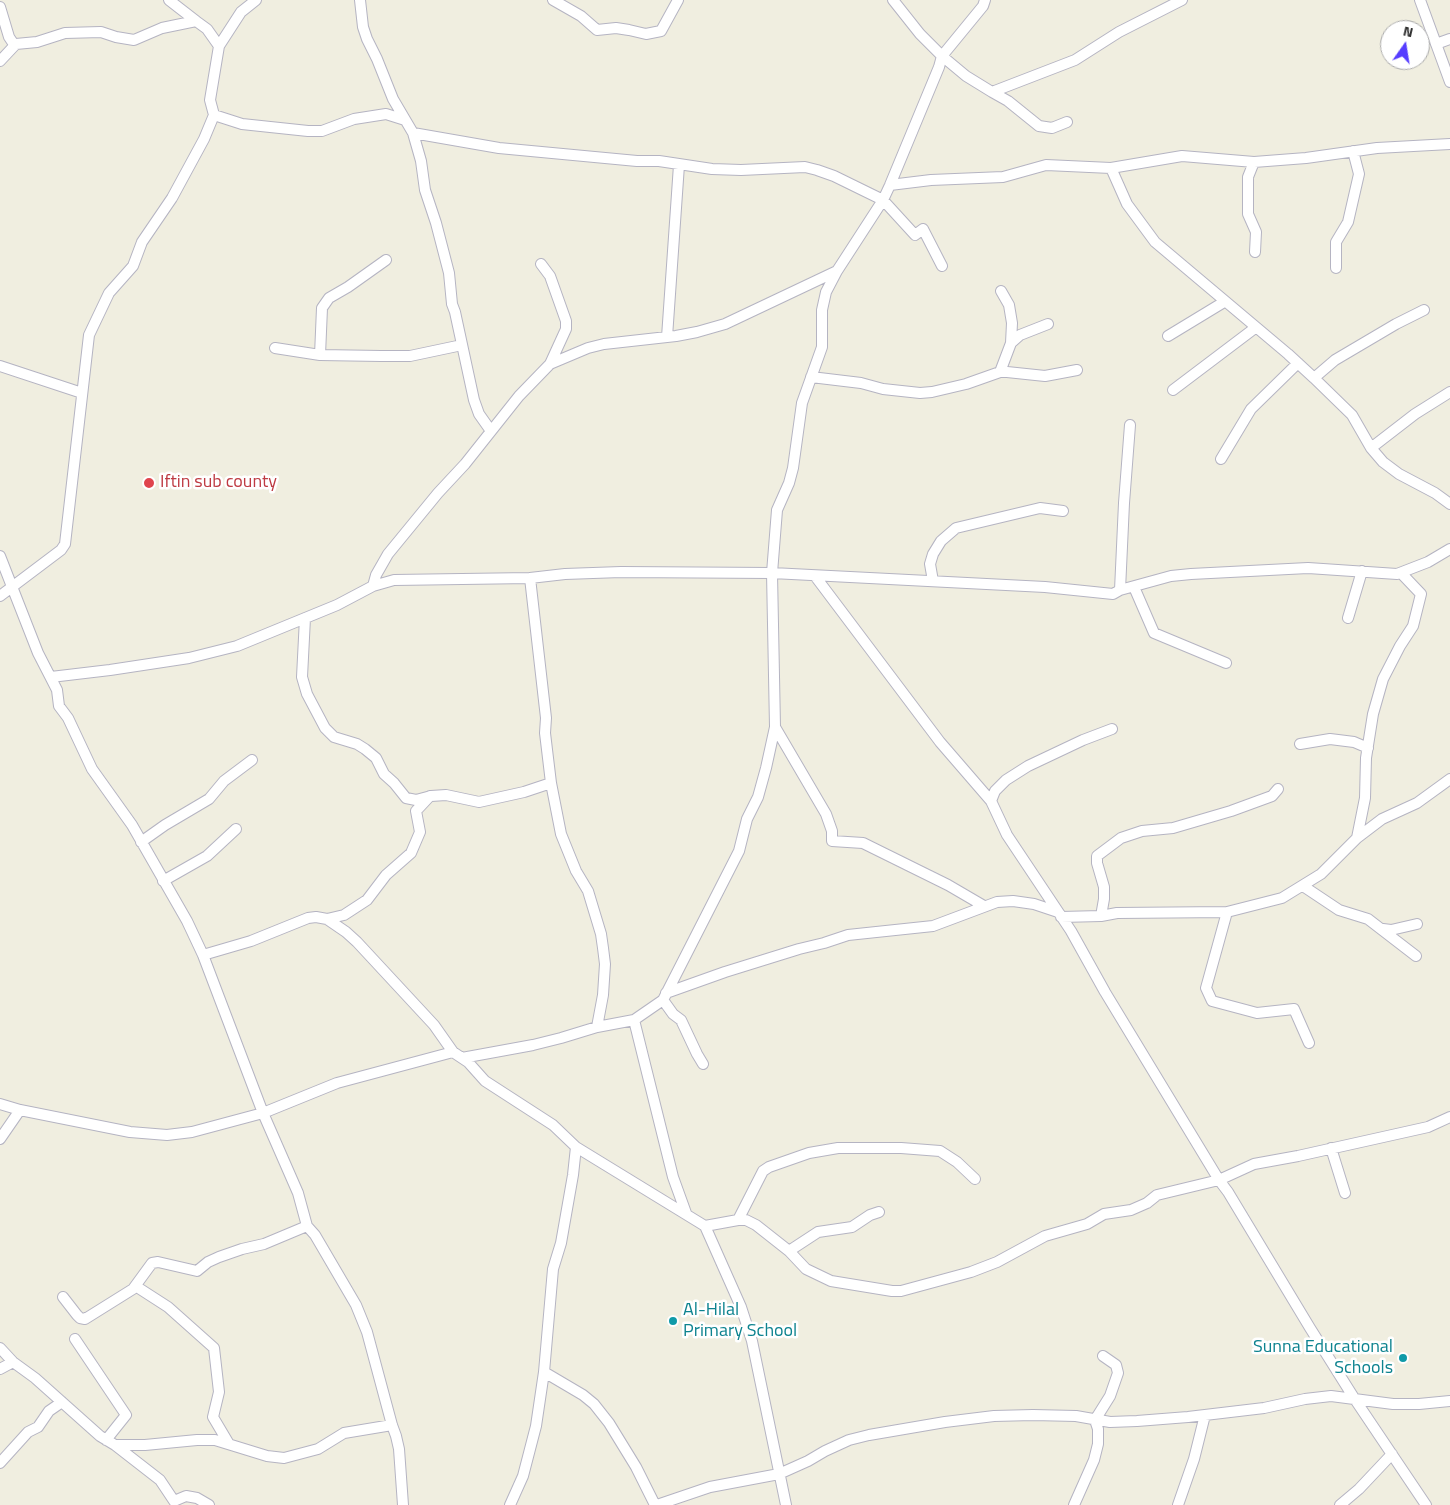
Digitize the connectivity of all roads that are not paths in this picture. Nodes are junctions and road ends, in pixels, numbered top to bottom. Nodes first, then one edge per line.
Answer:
1 (169, 0) edge
2 (256, 0) edge
3 (360, 0) edge
4 (553, 0) edge
5 (893, 0) edge
6 (985, 0) edge
7 (1182, 0) edge
8 (1420, 0) edge
9 (673, 2) edge
10 (0, 8) edge
11 (196, 21) junction
12 (1450, 39) edge
13 (16, 44) junction
14 (1436, 44) junction
15 (219, 46) junction
16 (942, 56) junction
17 (0, 61) edge
18 (1450, 82) edge
19 (992, 92) junction
20 (214, 115) junction
21 (404, 120) junction
22 (1067, 122) dead end
23 (413, 134) junction
24 (1450, 144) edge
25 (1354, 151) junction
26 (1254, 162) junction
27 (679, 165) junction
28 (1111, 168) junction
29 (890, 185) junction
30 (883, 200) junction
31 (1255, 252) dead end
32 (386, 260) dead end
33 (541, 264) dead end
34 (942, 266) dead end
35 (1336, 268) dead end
36 (837, 271) junction
37 (1001, 291) dead end
38 (1224, 302) junction
39 (1424, 310) dead end
40 (1048, 324) dead end
41 (1256, 328) junction
42 (1168, 336) dead end
43 (667, 337) junction
44 (1011, 344) junction
45 (462, 345) junction
46 (275, 348) dead end
47 (320, 355) junction
48 (1298, 363) junction
49 (550, 364) junction
50 (0, 366) edge
51 (1077, 370) dead end
52 (1000, 372) junction
53 (811, 377) junction
54 (1314, 378) junction
55 (1173, 390) dead end
56 (82, 392) junction
57 (1450, 392) edge
58 (1130, 425) dead end
59 (491, 431) junction
60 (1371, 448) junction
61 (1221, 459) dead end
62 (1450, 504) edge
63 (1063, 511) dead end
64 (1450, 549) edge
65 (0, 556) edge
66 (1362, 571) junction
67 (772, 573) junction
68 (1401, 573) junction
69 (815, 576) junction
70 (530, 578) junction
71 (933, 581) junction
72 (12, 586) junction
73 (373, 586) junction
74 (1134, 587) junction
75 (1120, 590) junction
76 (0, 596) edge
77 (305, 618) junction
78 (1348, 618) dead end
79 (1226, 663) dead end
80 (51, 677) junction
81 (775, 727) junction
82 (1112, 729) dead end
83 (1300, 744) dead end
84 (1368, 748) junction
85 (252, 760) dead end
86 (1450, 778) edge
87 (551, 783) junction
88 (1278, 789) dead end
89 (431, 796) junction
90 (991, 801) junction
91 (236, 829) dead end
92 (1357, 838) junction
93 (141, 842) junction
94 (164, 881) junction
95 (1303, 886) junction
96 (984, 906) junction
97 (1228, 912) junction
98 (1060, 914) junction
99 (1100, 916) junction
100 (327, 919) junction
101 (1417, 924) dead end
102 (1382, 928) junction
103 (203, 955) junction
104 (1416, 956) dead end
105 (664, 997) junction
106 (634, 1020) junction
107 (597, 1027) junction
108 (1310, 1043) dead end
109 (457, 1055) junction
110 (703, 1064) dead end
111 (0, 1104) edge
112 (20, 1110) junction
113 (263, 1113) junction
114 (1450, 1117) edge
115 (0, 1138) edge
116 (576, 1147) junction
117 (1331, 1148) junction
118 (974, 1179) dead end
119 (1219, 1180) junction
120 (1345, 1193) dead end
121 (879, 1212) dead end
122 (686, 1213) junction
123 (738, 1220) junction
124 (307, 1226) junction
125 (705, 1226) junction
126 (789, 1251) junction
127 (137, 1287) junction
128 (63, 1297) dead end
129 (75, 1339) dead end
130 (0, 1348) edge
131 (1104, 1356) dead end
132 (13, 1362) junction
133 (0, 1369) edge
134 (544, 1372) junction
135 (1354, 1398) junction
136 (1450, 1401) edge
137 (62, 1402) junction
138 (1205, 1415) junction
139 (1095, 1420) junction
140 (392, 1425) junction
141 (111, 1442) junction
142 (229, 1444) junction
143 (1392, 1454) junction
144 (0, 1464) edge
145 (779, 1474) junction
146 (173, 1503) edge
147 (209, 1505) edge
148 (403, 1505) edge
149 (510, 1505) edge
150 (656, 1505) edge
151 (786, 1505) edge
152 (1074, 1505) edge
153 (1178, 1505) edge
154 (1340, 1505) edge
155 (1426, 1505) edge

1 - 11 street
2 - 15 street
3 - 21 street
4 - 9 street
5 - 16 street
6 - 16 street
7 - 19 street
8 - 14 street
10 - 13 street
11 - 13 street
11 - 15 street
12 - 14 street
13 - 17 street
14 - 18 street
15 - 20 street
16 - 19 street
16 - 29 street
19 - 22 street
20 - 21 street
20 - 56 street
21 - 23 street
23 - 27 street
23 - 45 street
24 - 25 street
25 - 26 street
25 - 35 street
26 - 28 street
26 - 31 street
27 - 30 street
27 - 43 street
28 - 29 street
28 - 38 street
29 - 30 street
30 - 34 street
30 - 36 street
32 - 47 street
33 - 49 street
36 - 43 street
36 - 53 street
37 - 44 street
38 - 41 street
38 - 42 street
39 - 54 street
40 - 44 street
41 - 48 street
41 - 55 street
43 - 49 street
44 - 52 street
45 - 47 street
45 - 59 street
46 - 47 street
48 - 54 street
48 - 61 street
49 - 59 street
50 - 56 street
51 - 52 street
52 - 53 street
53 - 67 street
54 - 60 street
56 - 72 street
57 - 60 street
58 - 75 street
59 - 73 street
60 - 62 street
63 - 71 street
64 - 68 street
65 - 72 street
66 - 68 street
66 - 74 street
66 - 78 street
67 - 69 street
67 - 70 street
67 - 81 street
68 - 84 street
69 - 71 street
69 - 90 street
70 - 73 street
70 - 87 street
71 - 75 street
72 - 76 street
72 - 80 street
73 - 77 street
74 - 75 street
74 - 79 street
77 - 80 street
77 - 89 street
80 - 93 street
81 - 96 street
81 - 105 street
82 - 90 street
83 - 84 street
84 - 92 street
85 - 93 street
86 - 92 street
87 - 89 street
87 - 107 street
88 - 99 street
89 - 100 street
90 - 98 street
91 - 94 street
92 - 95 street
93 - 94 street
94 - 103 street
95 - 97 street
95 - 102 street
96 - 98 street
96 - 105 street
97 - 99 street
97 - 108 street
98 - 99 street
98 - 119 street
100 - 103 street
100 - 109 street
101 - 102 street
102 - 104 street
103 - 113 street
105 - 106 street
105 - 110 street
106 - 107 street
106 - 122 street
107 - 109 street
109 - 113 street
109 - 116 street
111 - 112 street
112 - 113 street
112 - 115 street
113 - 124 street
114 - 117 street
116 - 122 street
116 - 134 street
117 - 119 street
117 - 120 street
118 - 123 street
119 - 126 street
119 - 135 street
121 - 126 street
122 - 125 street
123 - 125 street
123 - 126 street
124 - 127 street
124 - 140 street
125 - 145 street
127 - 128 street
127 - 142 street
129 - 141 street
130 - 132 street
131 - 139 street
132 - 133 street
132 - 137 street
134 - 149 street
134 - 150 street
135 - 136 street
135 - 138 street
135 - 143 street
137 - 141 street
137 - 144 street
138 - 139 street
138 - 153 street
139 - 145 street
139 - 152 street
140 - 142 street
140 - 148 street
141 - 142 street
141 - 146 street
143 - 154 street
143 - 155 street
145 - 150 street
145 - 151 street
146 - 147 street

